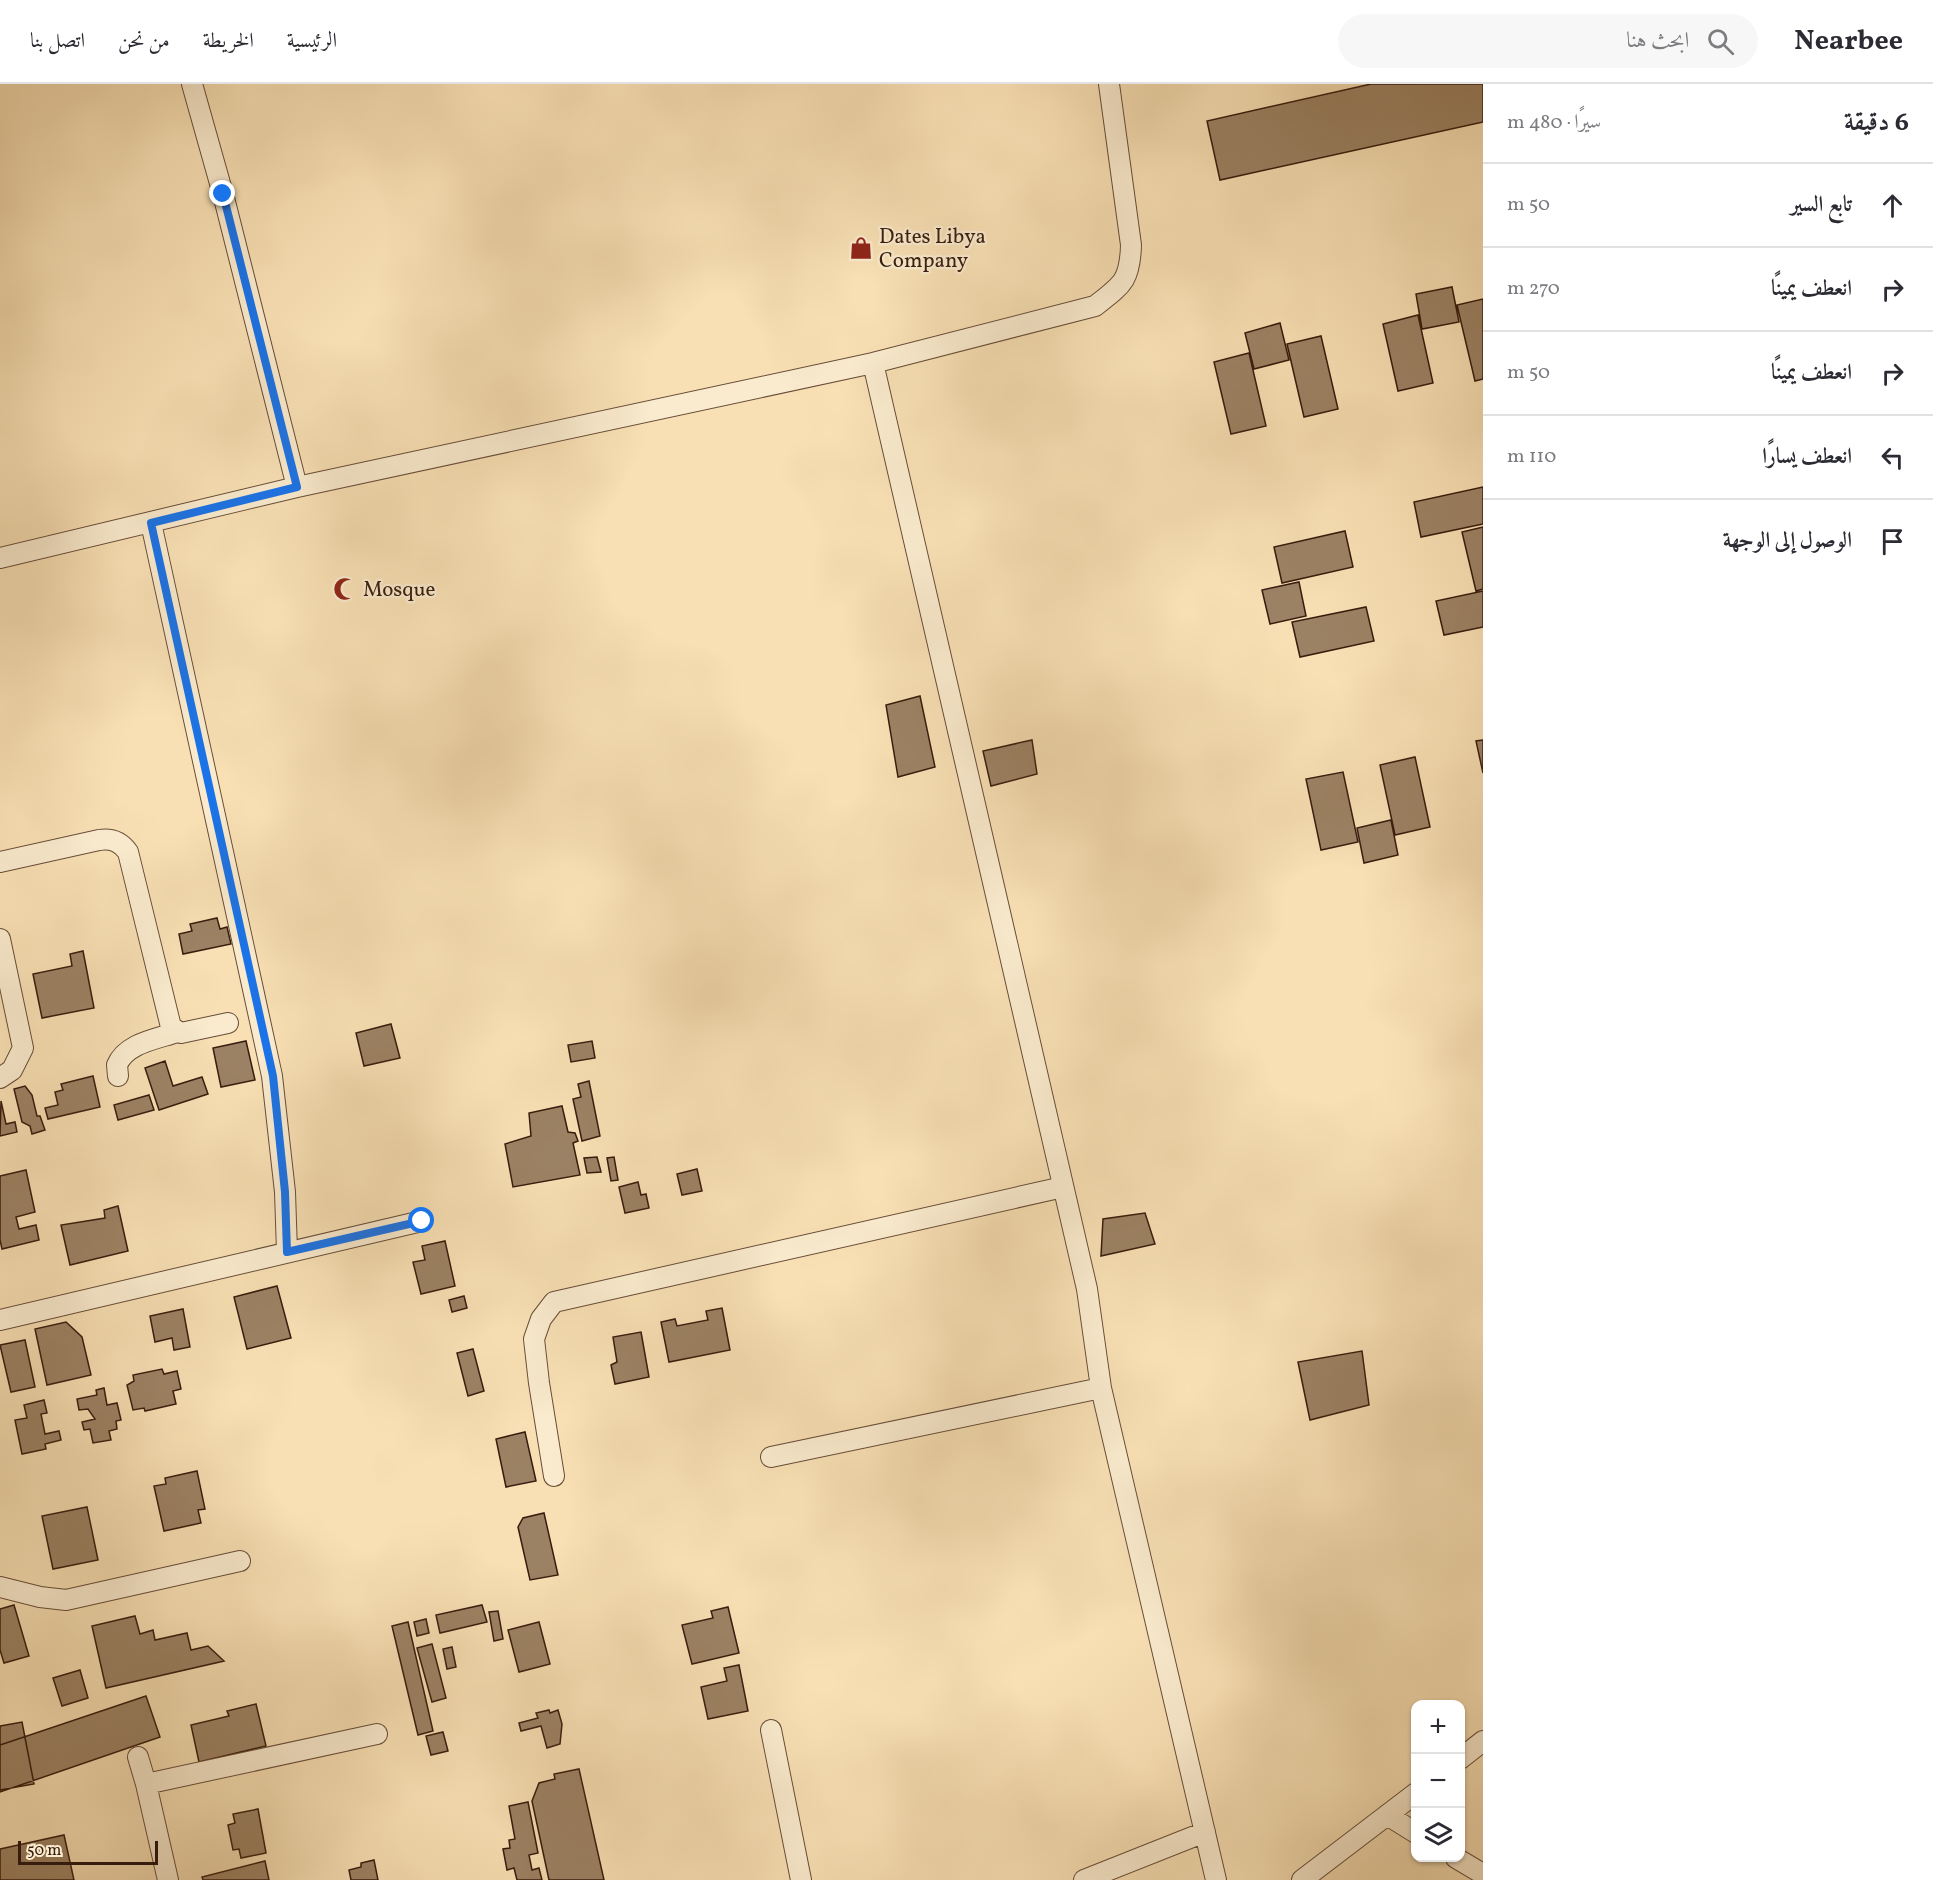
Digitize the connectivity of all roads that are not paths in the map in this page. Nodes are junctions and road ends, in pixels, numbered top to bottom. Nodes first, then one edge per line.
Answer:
1 (192, 84) edge
2 (1109, 84) edge
3 (873, 363) junction
4 (297, 487) junction
5 (151, 523) junction
6 (0, 558) edge
7 (0, 862) edge
8 (0, 939) edge
9 (228, 1023) dead end
10 (177, 1032) junction
11 (118, 1076) dead end
12 (0, 1078) edge
13 (1063, 1188) junction
14 (422, 1221) dead end
15 (287, 1252) junction
16 (0, 1320) edge
17 (1101, 1388) junction
18 (771, 1456) dead end
19 (554, 1476) dead end
20 (240, 1561) dead end
21 (0, 1587) edge
22 (771, 1730) dead end
23 (377, 1734) dead end
24 (1483, 1741) edge
25 (1465, 1756) edge
26 (138, 1757) dead end
27 (146, 1784) junction
28 (1411, 1797) edge
29 (1387, 1815) junction
30 (1411, 1830) edge
31 (1204, 1832) junction
32 (1464, 1862) edge
33 (1483, 1874) edge
34 (168, 1880) edge
35 (801, 1880) edge
36 (1084, 1880) edge
37 (1216, 1880) edge
38 (1302, 1880) edge

1 - 4 street
2 - 3 street
3 - 4 street
3 - 13 street
4 - 5 street
5 - 6 street
5 - 15 street
7 - 10 street
8 - 12 street
9 - 10 street
10 - 11 street
13 - 17 street
13 - 19 street
14 - 15 street
15 - 16 street
17 - 18 street
17 - 31 street
20 - 21 street
22 - 35 street
23 - 27 street
24 - 25 street
26 - 27 street
27 - 34 street
28 - 29 street
29 - 30 street
29 - 38 street
31 - 36 street
31 - 37 street
32 - 33 street

